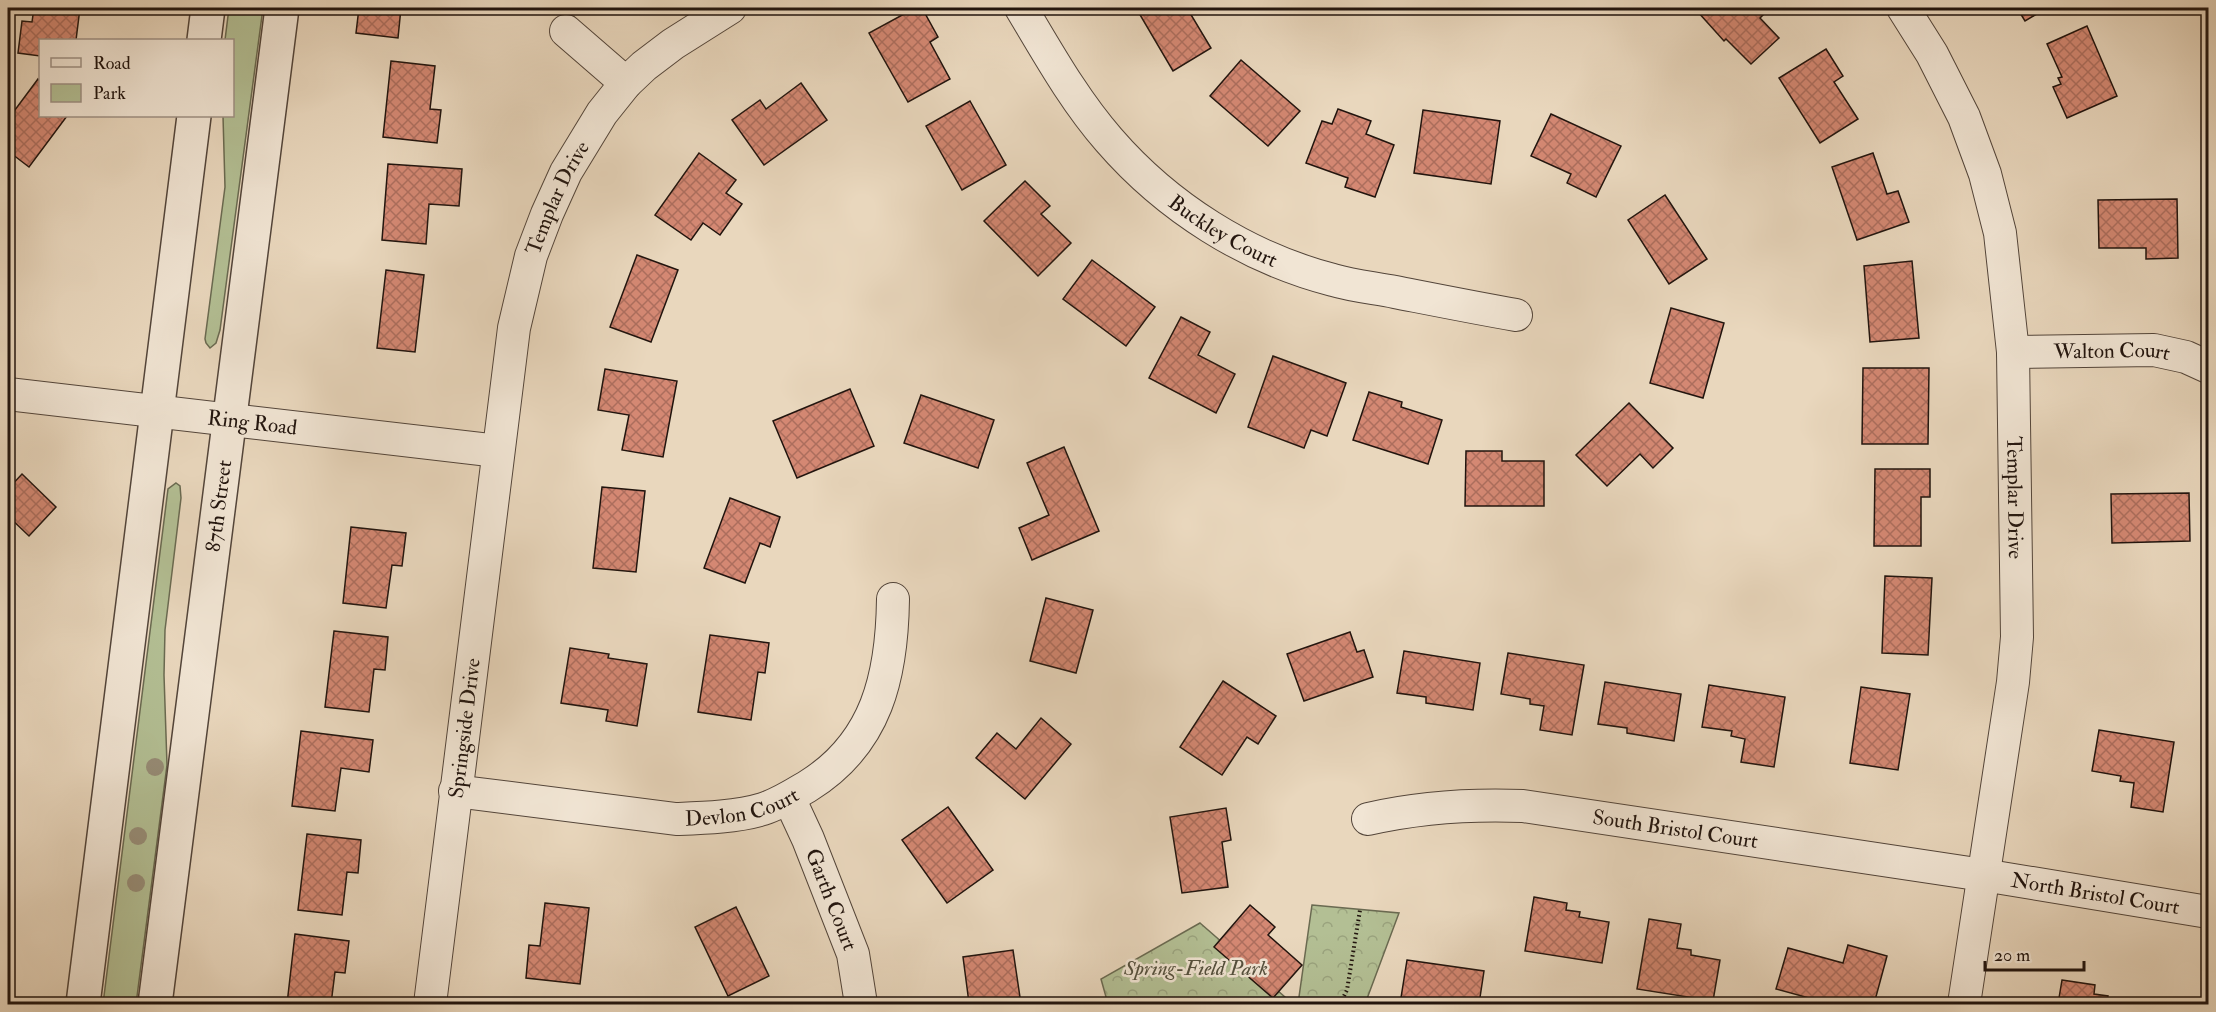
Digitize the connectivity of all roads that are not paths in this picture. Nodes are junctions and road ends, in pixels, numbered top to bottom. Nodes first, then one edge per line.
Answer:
1 (208, 8) edge
2 (282, 8) edge
3 (730, 8) edge
4 (1021, 8) edge
5 (1904, 8) edge
6 (566, 31) dead end
7 (204, 39) edge
8 (626, 83) junction
9 (194, 117) edge
10 (1516, 315) dead end
11 (2013, 352) junction
12 (2208, 367) edge
13 (8, 394) edge
14 (157, 412) junction
15 (229, 420) junction
16 (498, 451) junction
17 (893, 599) dead end
18 (455, 791) junction
19 (789, 798) junction
20 (1368, 819) dead end
21 (1983, 875) junction
22 (2208, 912) edge
23 (83, 1005) edge
24 (155, 1005) edge
25 (430, 1005) edge
26 (861, 1005) edge
27 (1964, 1005) edge

1 - 7 street
2 - 15 street, 87th Street
3 - 8 street, Templar Drive
4 - 10 street, Buckley Court
5 - 11 street, Templar Drive
6 - 8 street
8 - 16 street, Templar Drive
9 - 14 street
11 - 12 street, Walton Court
11 - 21 street, Templar Drive
13 - 14 street, Ring Road
14 - 15 street, Ring Road
14 - 23 street
15 - 16 street, Ring Road
15 - 24 street, 87th Street
16 - 18 street, Springside Drive
17 - 19 street, Devlon Court
18 - 19 street, Devlon Court
18 - 25 street, Springside Drive
19 - 26 street, Garth Court
20 - 21 street, South Bristol Court
21 - 22 street, North Bristol Court
21 - 27 street, Templar Drive

